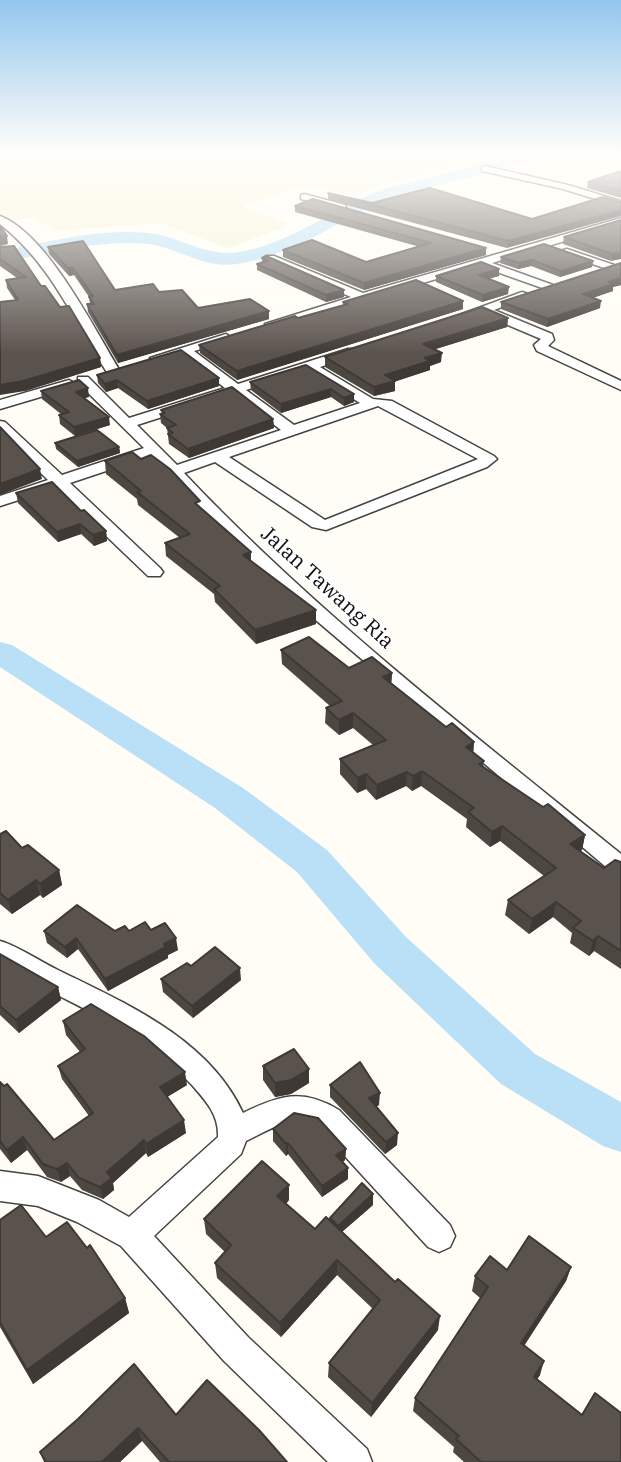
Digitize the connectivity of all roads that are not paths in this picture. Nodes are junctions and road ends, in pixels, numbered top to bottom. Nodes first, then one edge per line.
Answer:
1 (0, 219) edge
2 (621, 221) edge
3 (605, 226) junction
4 (621, 231) edge
5 (541, 243) junction
6 (35, 248) junction
7 (482, 248) edge
8 (11, 249) edge
9 (504, 254) junction
10 (270, 258) edge
11 (479, 262) junction
12 (616, 265) edge
13 (586, 275) edge
14 (416, 281) junction
15 (438, 290) edge
16 (362, 297) junction
17 (461, 300) edge
18 (483, 309) junction
19 (446, 321) edge
20 (260, 327) edge
21 (235, 335) edge
22 (372, 345) edge
23 (184, 350) junction
24 (149, 361) edge
25 (310, 366) junction
26 (103, 374) junction
27 (621, 386) edge
28 (234, 390) junction
29 (2, 402) edge
30 (371, 404) junction
31 (127, 423) junction
32 (0, 425) edge
33 (292, 431) junction
34 (154, 450) junction
35 (218, 457) junction
36 (174, 471) junction
37 (62, 482) junction
38 (0, 501) edge
39 (154, 572) dead end
40 (621, 867) edge
41 (0, 951) edge
42 (235, 1132) junction
43 (0, 1186) edge
44 (132, 1235) junction
45 (439, 1236) dead end
46 (354, 1462) edge

1 - 6 street, Jalan Tawang Ria
2 - 3 street
3 - 4 street
3 - 5 street
5 - 9 street
5 - 12 street
6 - 8 street
6 - 26 street, Jalan Tawang Ria
7 - 9 street
9 - 11 street
10 - 16 street
11 - 14 street
11 - 18 street
12 - 13 street
14 - 15 street
14 - 16 street
16 - 20 street
17 - 18 street
18 - 19 street
18 - 27 street
21 - 23 street
22 - 25 street
23 - 24 street
23 - 28 street
25 - 28 street
25 - 30 street
26 - 29 street
26 - 31 street, Jalan Tawang Ria
28 - 31 street
28 - 33 street
30 - 33 street
30 - 35 street
31 - 34 street, Jalan Tawang Ria
32 - 37 street
33 - 35 street
34 - 36 street, Jalan Tawang Ria
34 - 37 street
35 - 36 street
36 - 40 street, Jalan Tawang Ria
37 - 38 street
37 - 39 street
41 - 42 street
42 - 44 street
42 - 45 street
43 - 44 street
44 - 46 street

